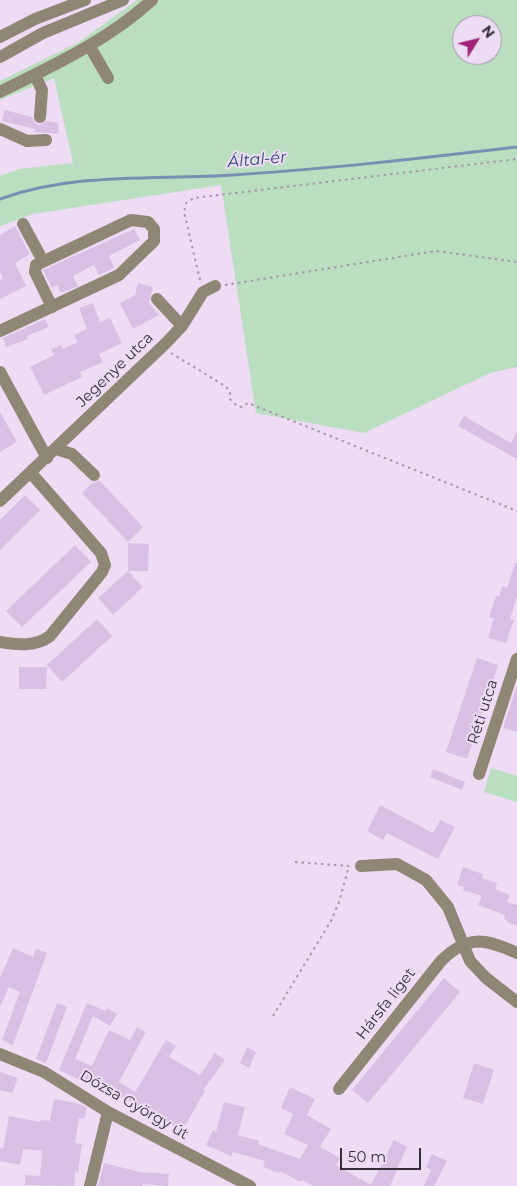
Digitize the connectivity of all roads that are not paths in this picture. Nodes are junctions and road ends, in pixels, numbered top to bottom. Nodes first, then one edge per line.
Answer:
1 (85, 0) edge
2 (122, 0) edge
3 (152, 0) edge
4 (0, 38) edge
5 (90, 47) junction
6 (0, 57) edge
7 (35, 75) junction
8 (108, 78) dead end
9 (0, 92) edge
10 (40, 117) dead end
11 (0, 129) edge
12 (46, 140) dead end
13 (23, 224) dead end
14 (43, 261) junction
15 (215, 286) road end
16 (157, 300) dead end
17 (52, 307) junction
18 (182, 326) junction
19 (0, 331) edge
20 (0, 372) edge
21 (52, 454) junction
22 (30, 474) junction
23 (94, 475) dead end
24 (0, 500) edge
25 (0, 642) edge
26 (517, 659) edge
27 (479, 774) dead end
28 (355, 866) road end
29 (462, 944) junction
30 (517, 953) edge
31 (517, 1002) edge
32 (0, 1054) edge
33 (339, 1089) dead end
34 (108, 1112) junction
35 (90, 1186) edge
36 (250, 1186) edge

1 - 4 street
2 - 6 street
3 - 5 street
5 - 7 street
5 - 8 street
7 - 9 street
7 - 10 street
11 - 12 street
13 - 14 street
14 - 17 street
14 - 17 street
15 - 18 street, Jegenye utca
16 - 18 street
17 - 19 street
18 - 21 street, Jegenye utca
20 - 21 street
21 - 22 street, Jegenye utca
21 - 23 street
22 - 24 street, Jegenye utca
22 - 25 street
26 - 27 street, Réti utca
28 - 29 street
29 - 30 street
29 - 31 street
29 - 33 street, Hársfa liget
32 - 34 street, Dózsa György út
34 - 35 street
34 - 36 street, Dózsa György út

